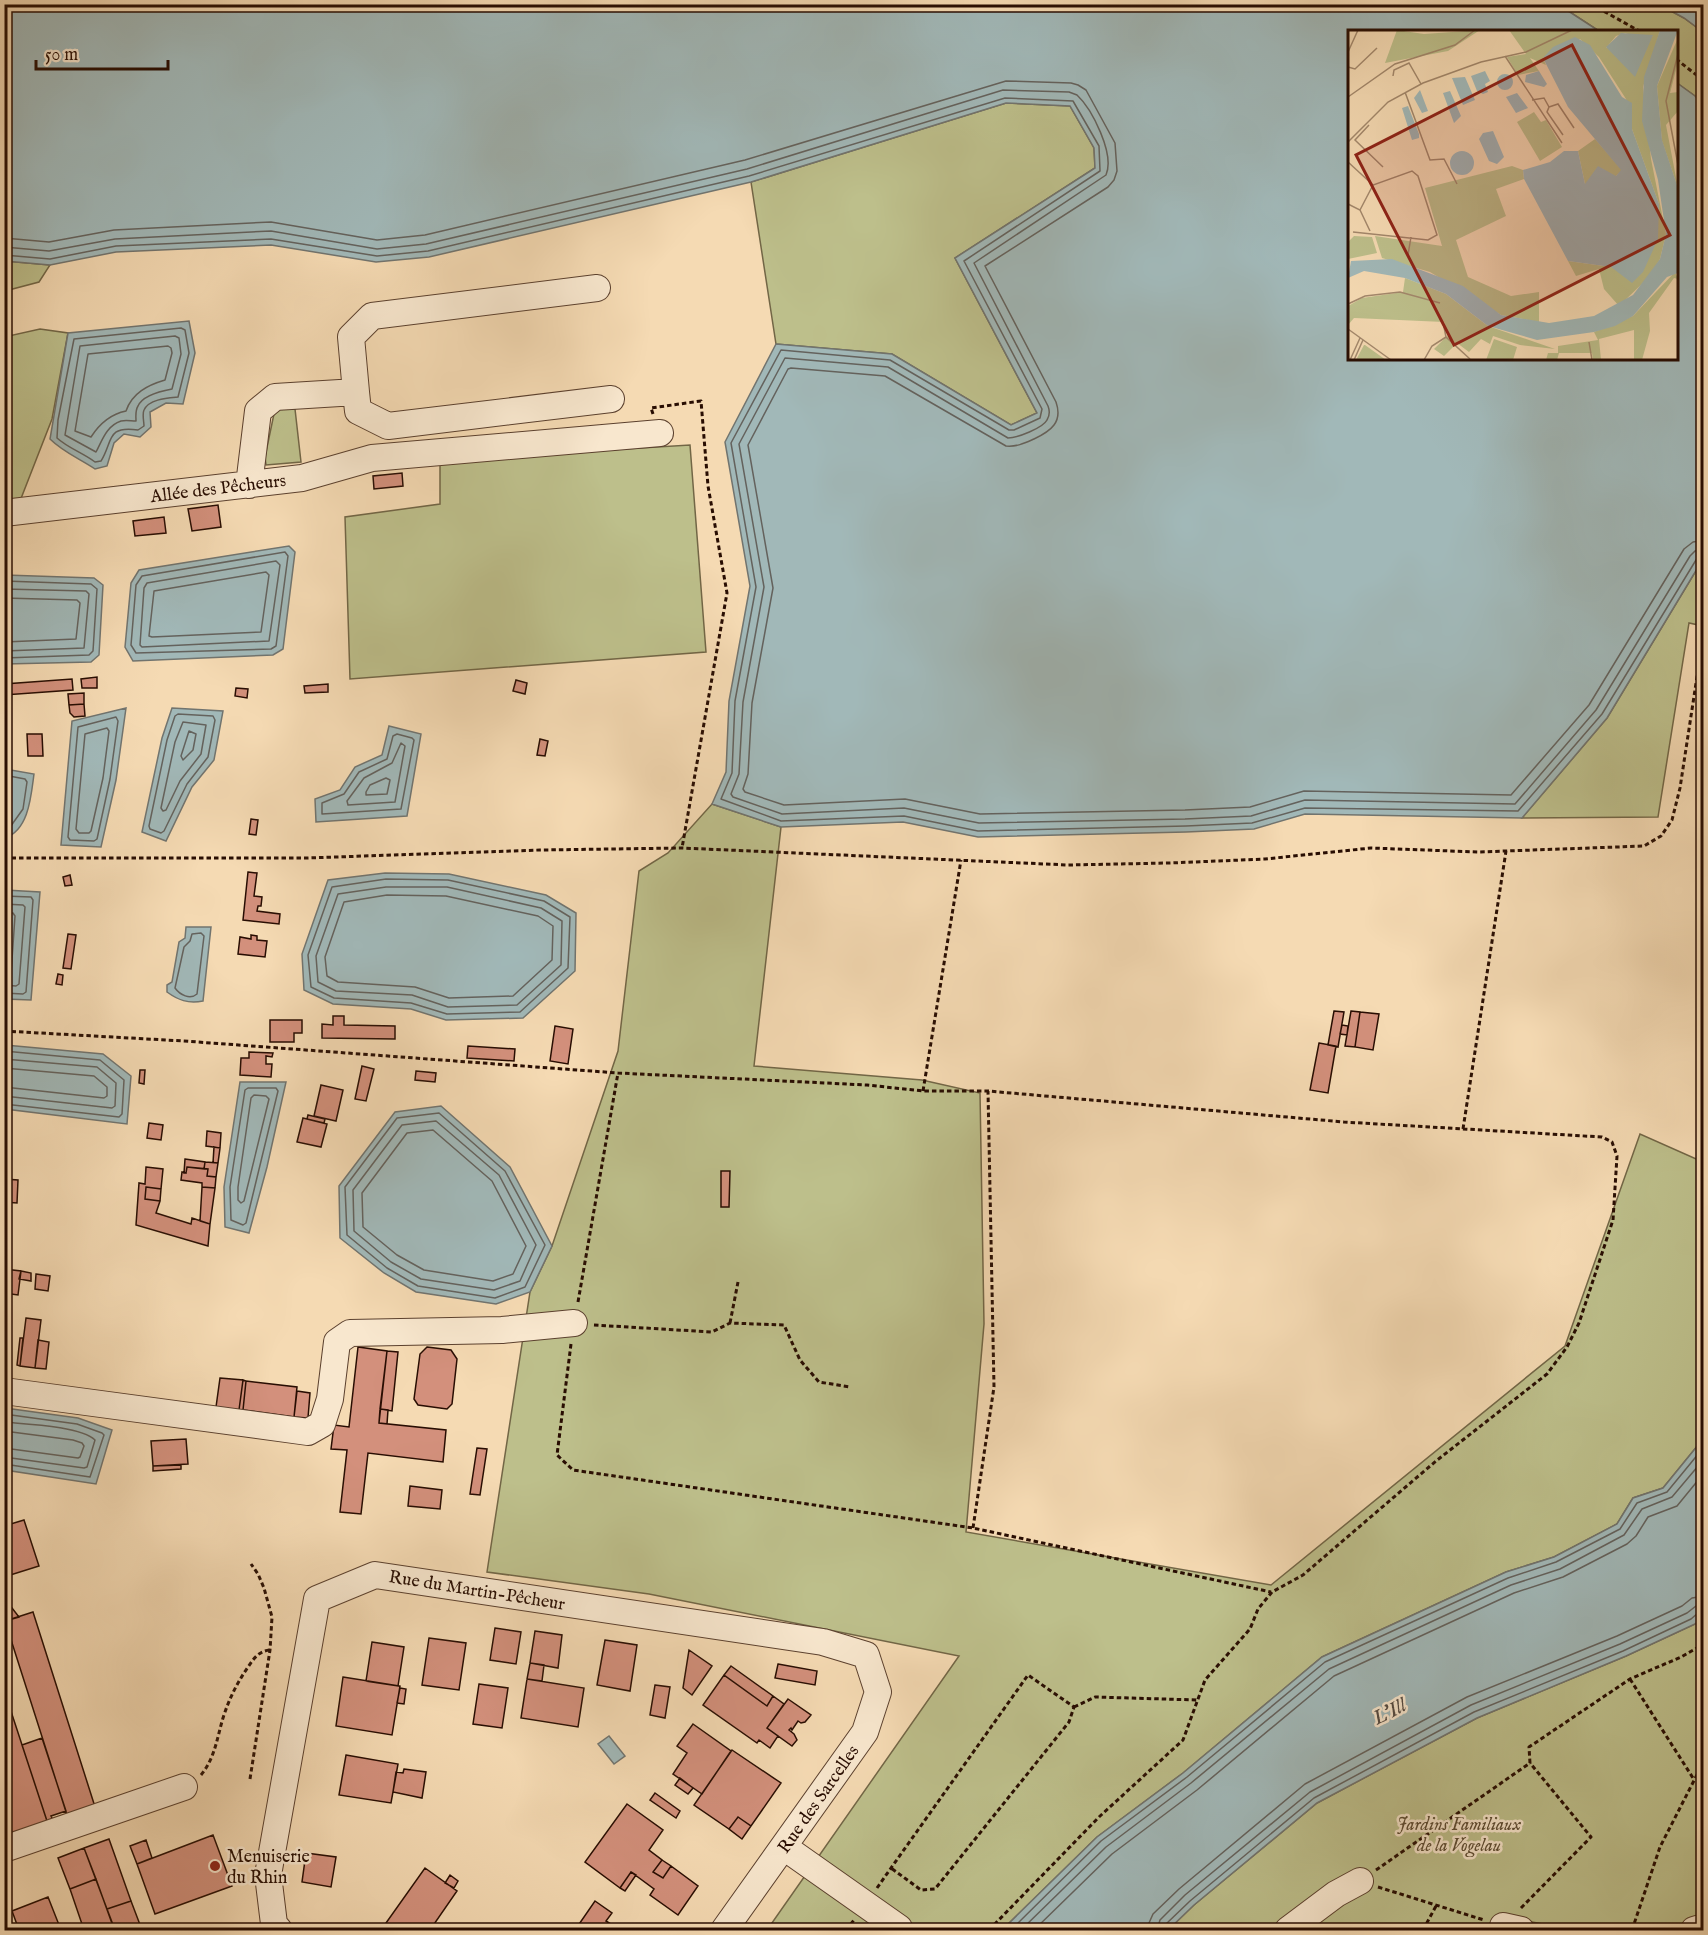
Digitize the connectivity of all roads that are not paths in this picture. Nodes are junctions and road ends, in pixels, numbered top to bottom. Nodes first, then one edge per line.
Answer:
1 (597, 288) dead end
2 (356, 392) junction
3 (611, 399) dead end
4 (660, 433) road end
5 (249, 485) junction
6 (4, 513) edge
7 (574, 1323) road end
8 (4, 1391) edge
9 (866, 1655) joint
10 (184, 1787) road end
11 (784, 1847) junction
12 (4, 1849) edge
13 (1360, 1881) road end
14 (1704, 1927) edge
15 (270, 1928) edge
16 (899, 1928) dead end
17 (724, 1930) edge
18 (1288, 1930) edge
19 (1694, 1930) edge

1 - 2 street
2 - 3 street
2 - 5 street
4 - 5 street, Allée des Pêcheurs
5 - 6 street, Allée des Pêcheurs
7 - 8 street
9 - 11 street, Rue des Sarcelles
9 - 15 street, Rue du Martin-Pêcheur
10 - 12 street
11 - 16 street
11 - 17 street, Rue des Sarcelles
13 - 18 street
14 - 19 street

